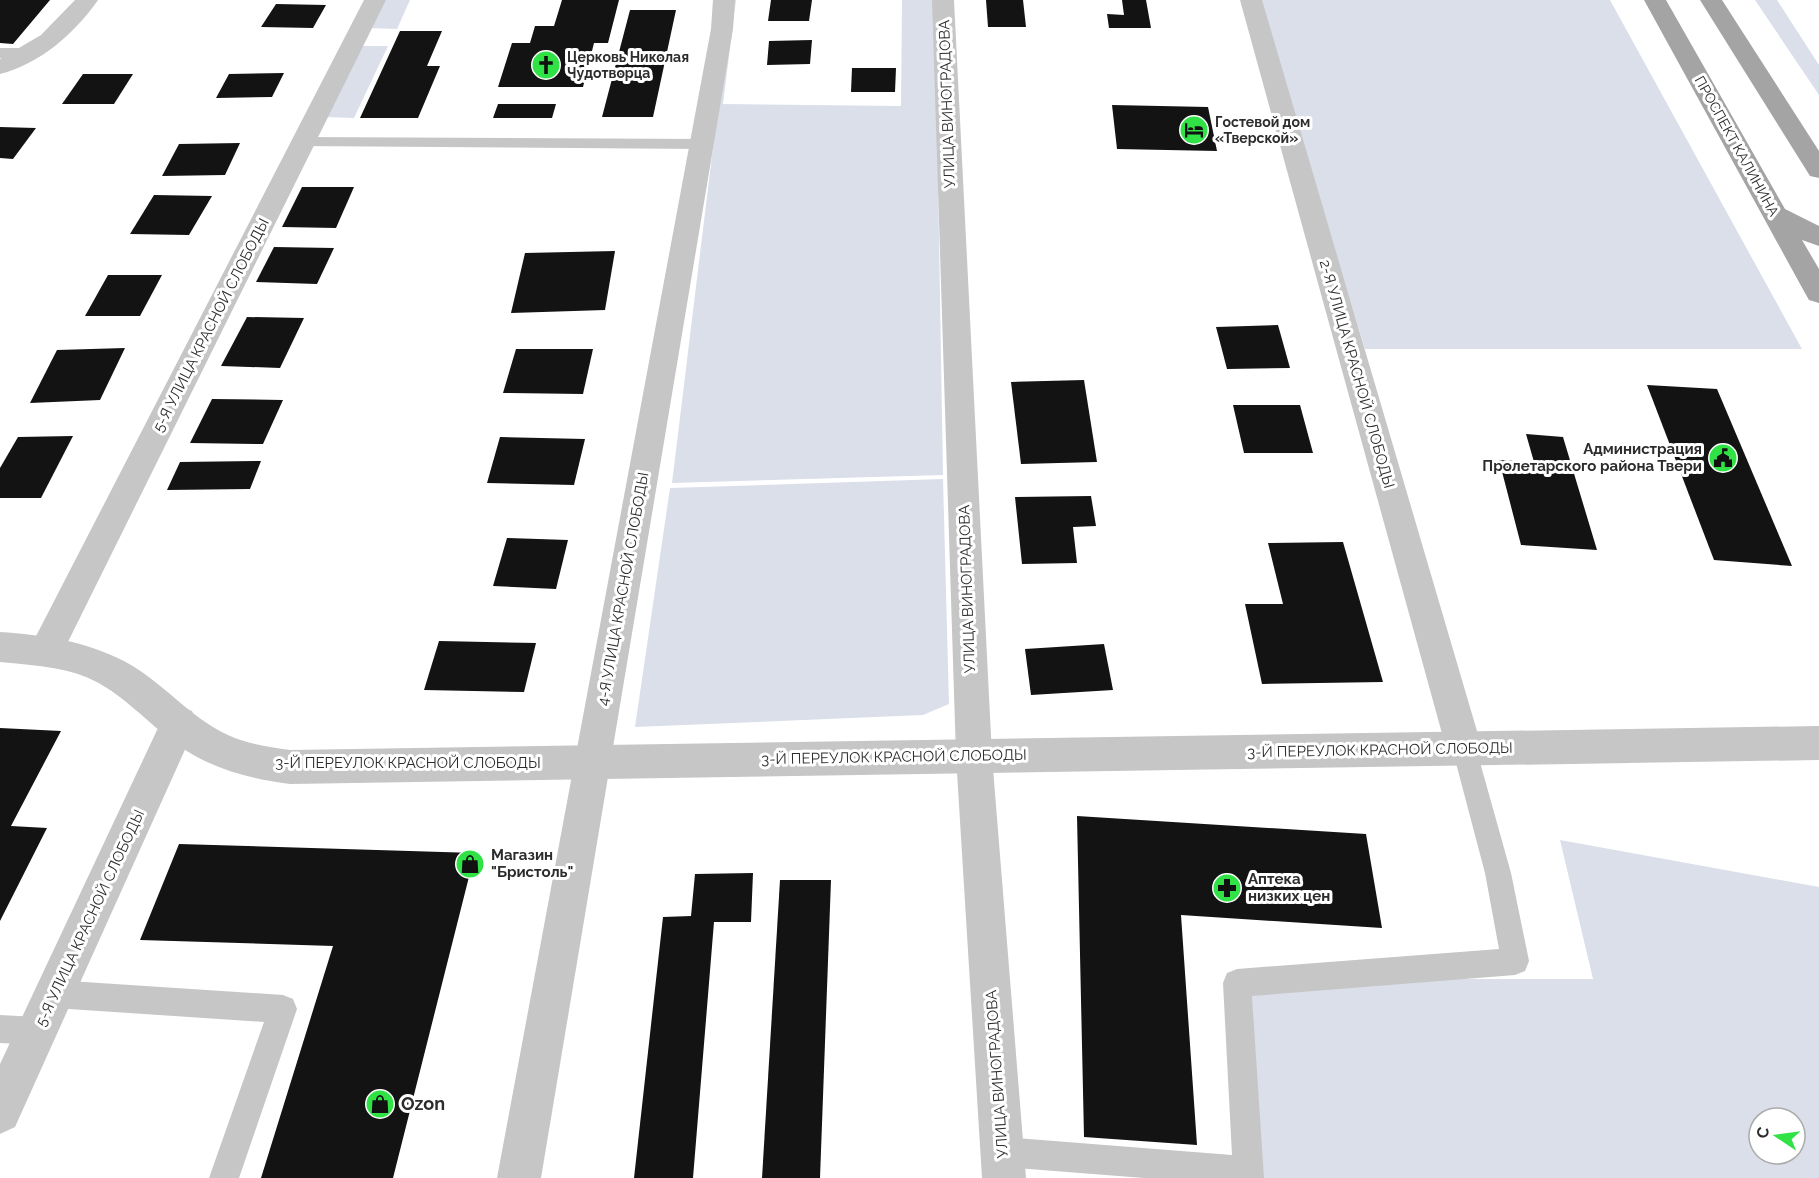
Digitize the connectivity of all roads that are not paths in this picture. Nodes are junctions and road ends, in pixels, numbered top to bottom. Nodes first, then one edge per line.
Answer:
1 (87, 0) edge
2 (375, 0) edge
3 (724, 0) edge
4 (943, 0) edge
5 (1251, 0) edge
6 (1655, 0) edge
7 (1711, 0) edge
8 (0, 53) edge
9 (32, 53) junction
10 (0, 67) edge
11 (303, 142) junction
12 (702, 144) junction
13 (1819, 170) edge
14 (1775, 215) junction
15 (1819, 237) edge
16 (1819, 293) edge
17 (0, 647) edge
18 (46, 651) junction
19 (179, 723) junction
20 (1819, 743) edge
21 (1464, 748) junction
22 (974, 756) junction
23 (592, 762) junction
24 (54, 994) junction
25 (19, 1030) edge
26 (0, 1112) edge
27 (1003, 1165) edge
28 (1249, 1175) edge
29 (224, 1178) edge
30 (519, 1178) edge

1 - 9 street
2 - 11 street, 5-Я УЛИЦА КРАСНОЙ СЛОБОДЫ
3 - 12 street, 4-Я УЛИЦА КРАСНОЙ СЛОБОДЫ
4 - 22 street, УЛИЦА ВИНОГРАДОВА
5 - 21 street, 2-Я УЛИЦА КРАСНОЙ СЛОБОДЫ
6 - 14 main road, ПРОСПЕКТ КАЛИНИНА
7 - 13 main road
8 - 9 lane
9 - 10 street
11 - 12 lane
11 - 18 street, 5-Я УЛИЦА КРАСНОЙ СЛОБОДЫ
12 - 23 street, 4-Я УЛИЦА КРАСНОЙ СЛОБОДЫ
14 - 15 main road
14 - 16 main road, ПРОСПЕКТ КАЛИНИНА
17 - 18 street, 3-Й ПЕРЕУЛОК КРАСНОЙ СЛОБОДЫ
18 - 19 street, 3-Й ПЕРЕУЛОК КРАСНОЙ СЛОБОДЫ
19 - 23 street, 3-Й ПЕРЕУЛОК КРАСНОЙ СЛОБОДЫ
19 - 24 street, 5-Я УЛИЦА КРАСНОЙ СЛОБОДЫ
20 - 21 street, 3-Й ПЕРЕУЛОК КРАСНОЙ СЛОБОДЫ
21 - 22 street, 3-Й ПЕРЕУЛОК КРАСНОЙ СЛОБОДЫ
21 - 28 lane
22 - 23 street, 3-Й ПЕРЕУЛОК КРАСНОЙ СЛОБОДЫ
22 - 27 street, УЛИЦА ВИНОГРАДОВА
23 - 30 street, 4-Я УЛИЦА КРАСНОЙ СЛОБОДЫ
24 - 25 street, 5-Я УЛИЦА КРАСНОЙ СЛОБОДЫ
24 - 29 lane
25 - 26 street, 5-Я УЛИЦА КРАСНОЙ СЛОБОДЫ
27 - 28 lane

